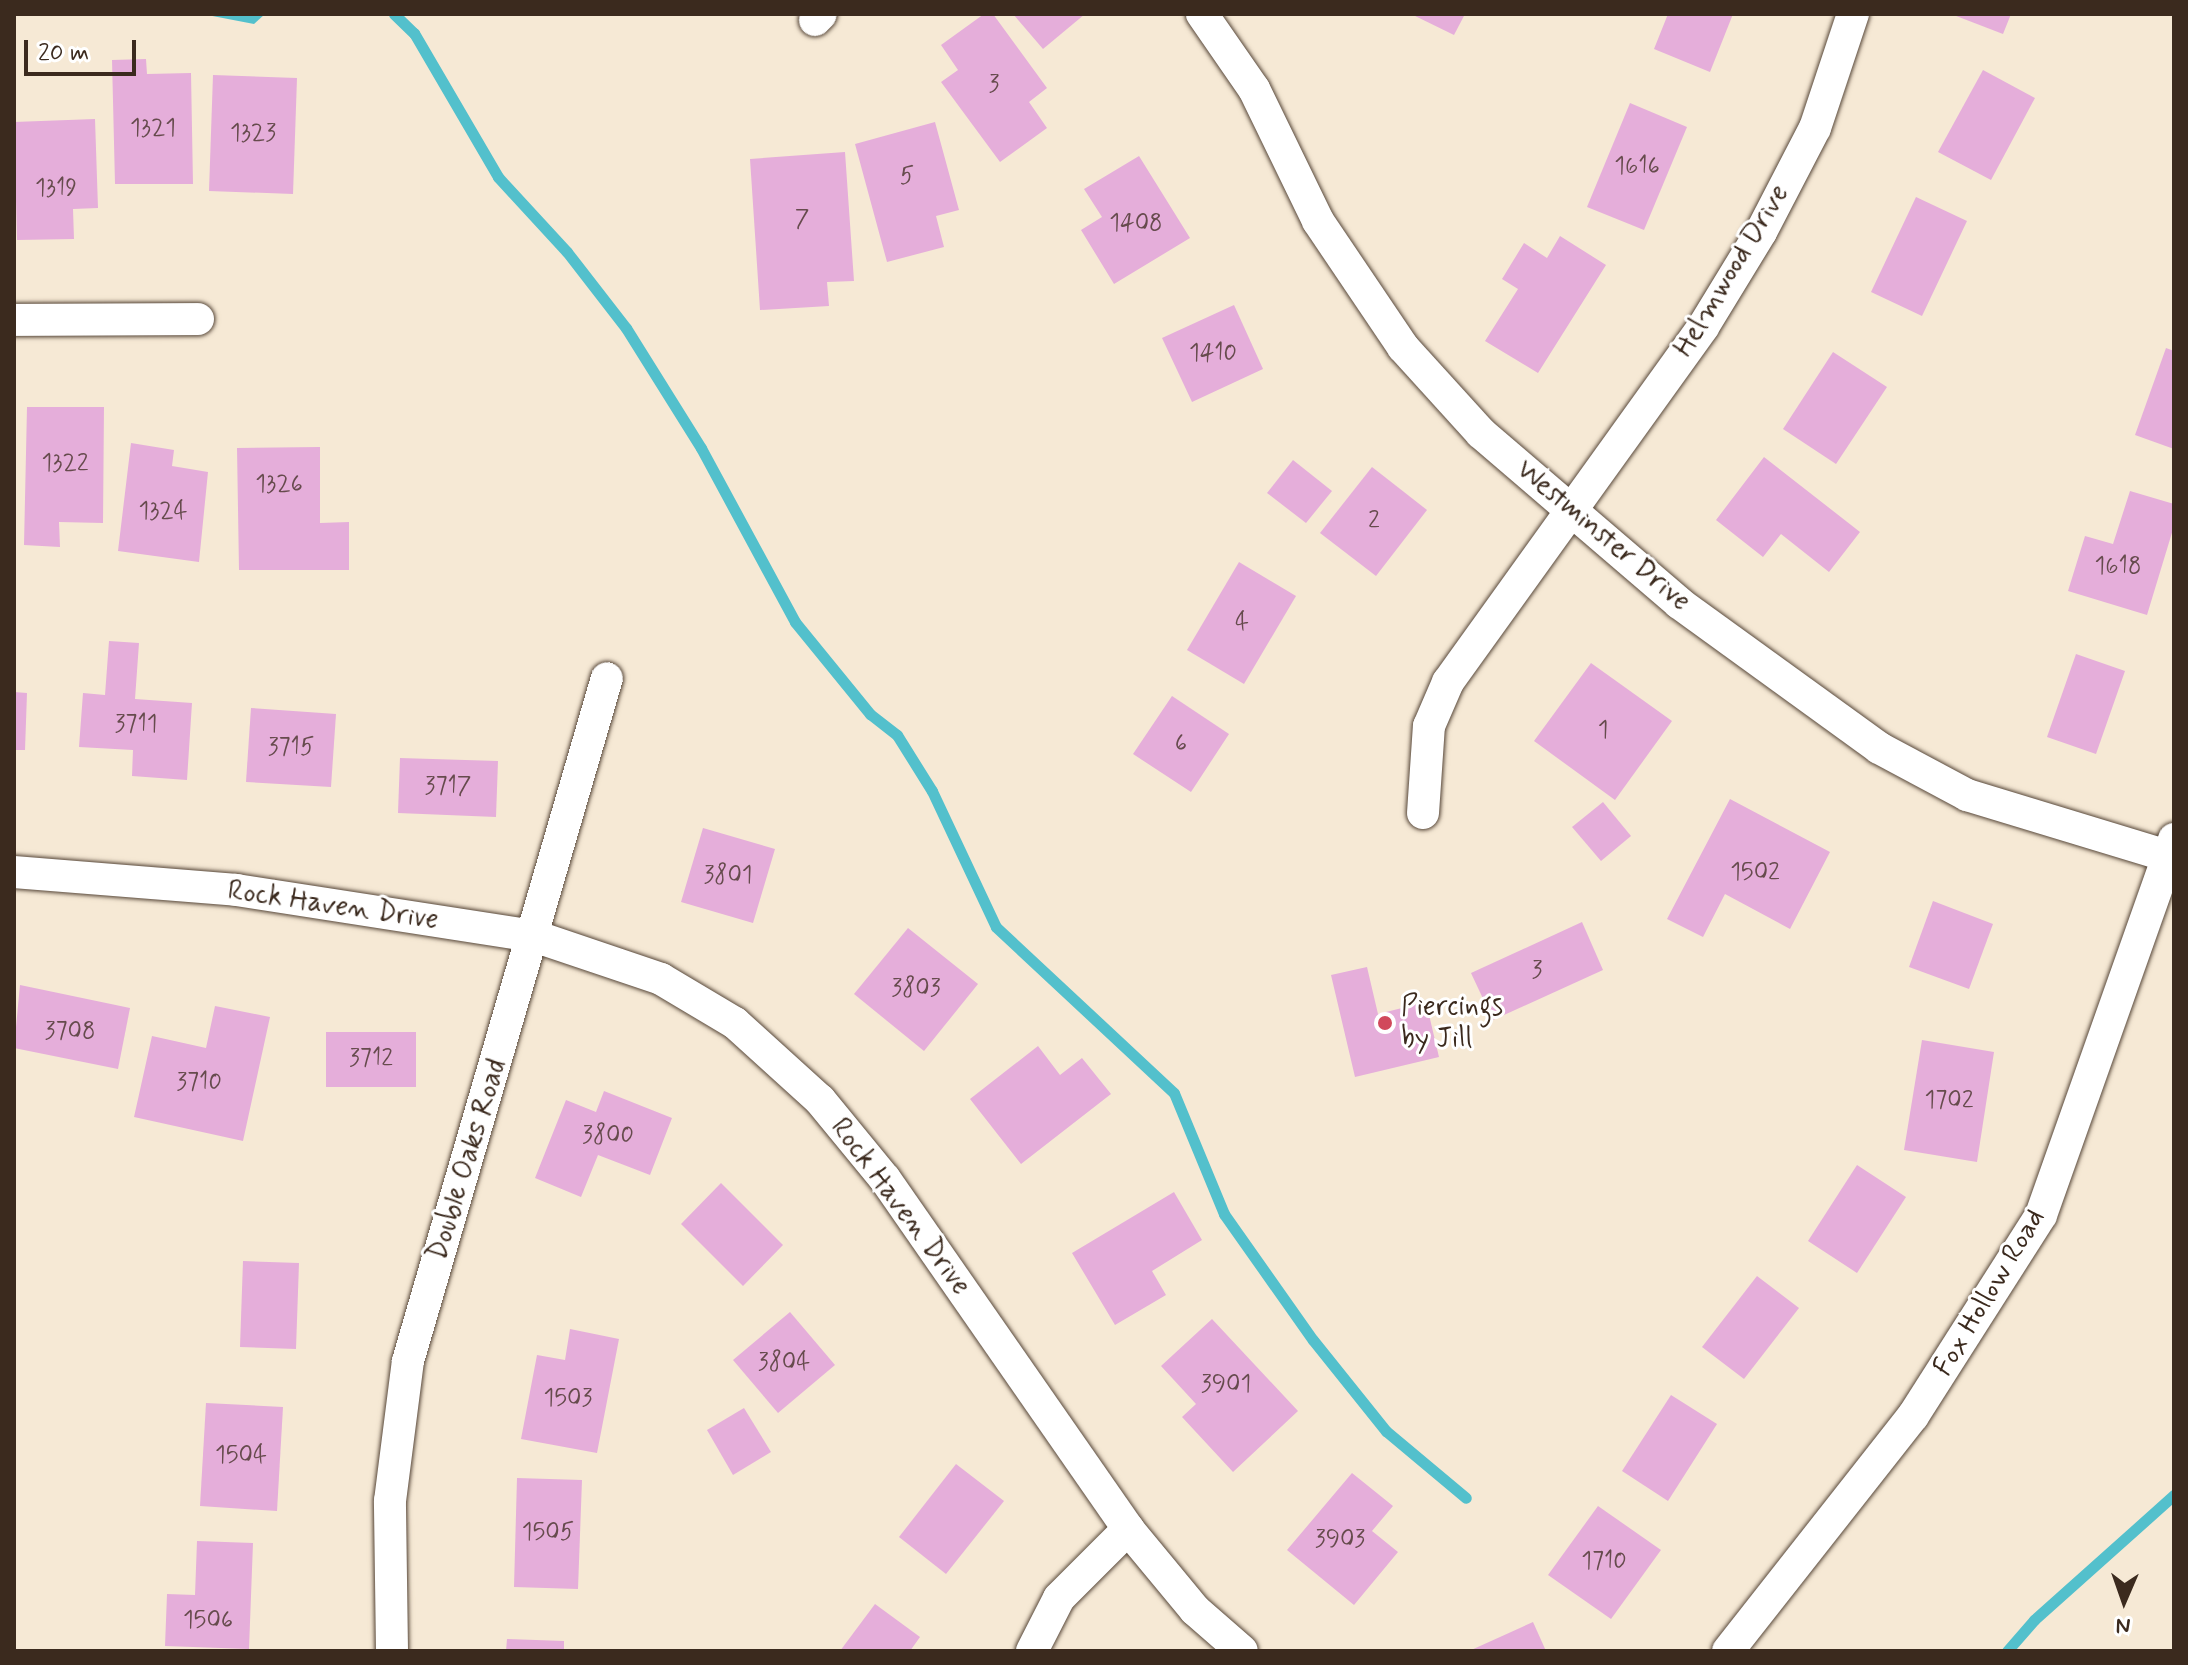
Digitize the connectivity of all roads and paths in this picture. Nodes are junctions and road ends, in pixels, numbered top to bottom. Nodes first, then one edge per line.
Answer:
1 (1202, 14) edge
2 (1853, 14) edge
3 (198, 319) dead end
4 (14, 320) edge
5 (1572, 507) junction
6 (607, 678) dead end
7 (1423, 813) dead end
8 (2172, 851) edge
9 (14, 872) edge
10 (534, 936) junction
11 (1128, 1529) junction
12 (392, 1651) edge
13 (1032, 1651) edge
14 (1242, 1651) edge
15 (1728, 1651) edge

1 - 5 street, Westminster Drive
2 - 5 street, Helmwood Drive
3 - 4 street
5 - 7 street, Helmwood Drive
5 - 8 street, Westminster Drive
6 - 10 street, Double Oaks Road
8 - 15 street, Fox Hollow Road
9 - 10 street, Rock Haven Drive
10 - 11 street, Rock Haven Drive
10 - 12 street, Double Oaks Road
11 - 13 street
11 - 14 street, Rock Haven Drive

